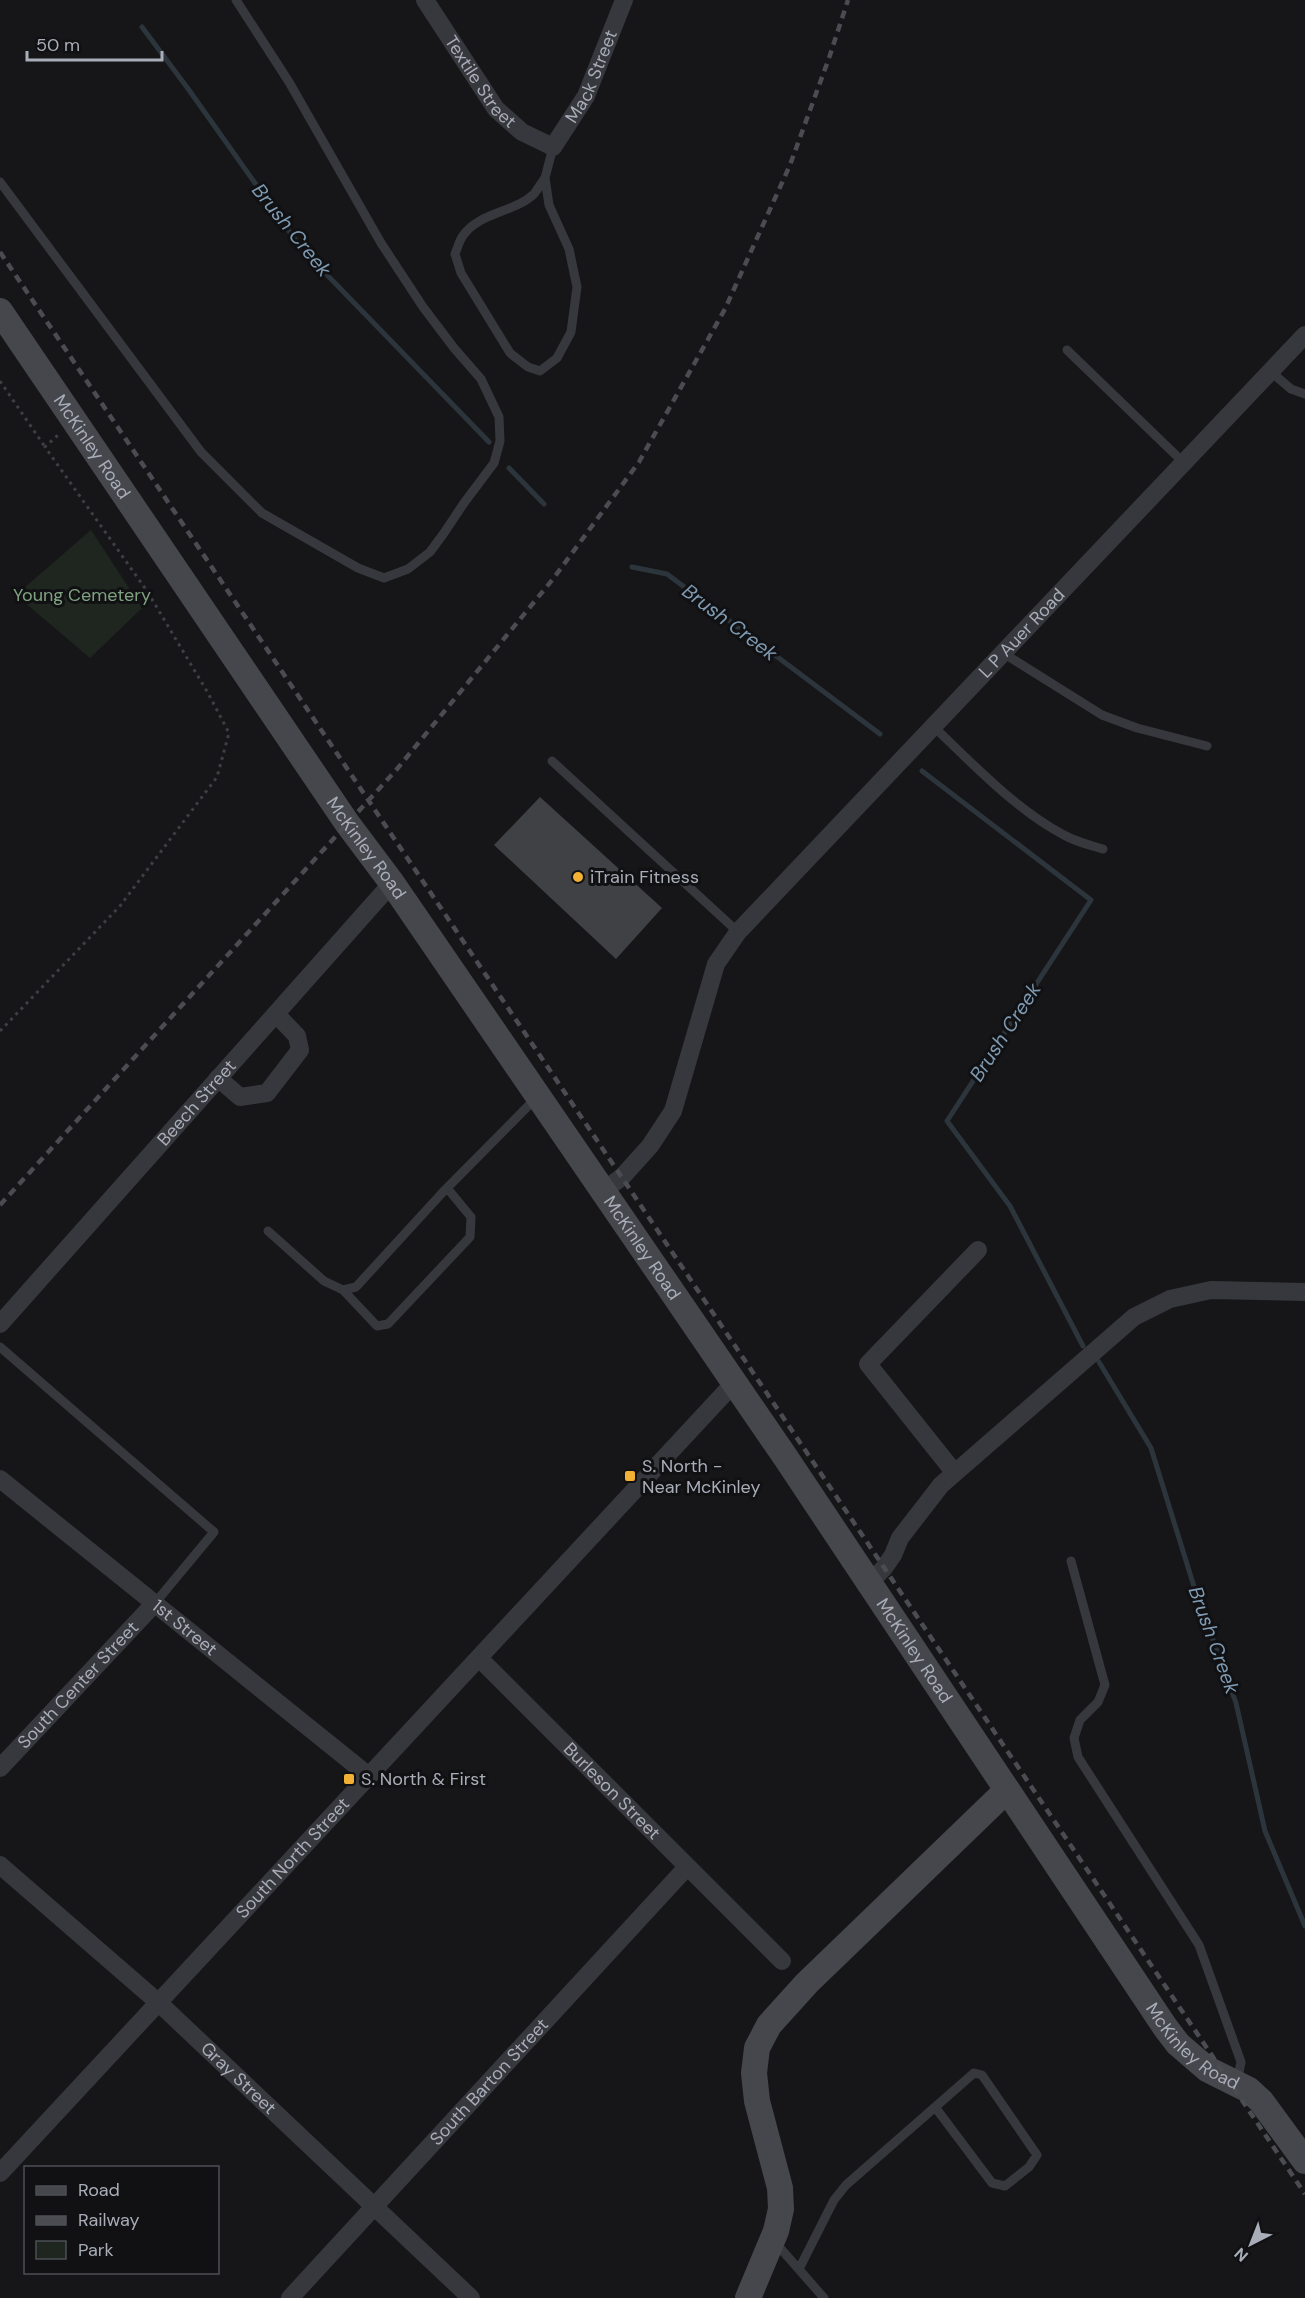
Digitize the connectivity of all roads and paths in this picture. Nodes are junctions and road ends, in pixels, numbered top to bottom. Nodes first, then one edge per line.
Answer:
1 (236, 0) edge
2 (425, 0) edge
3 (624, 0) edge
4 (553, 147) junction
5 (545, 178) junction
6 (0, 182) edge
7 (0, 311) edge
8 (1305, 335) edge
9 (1067, 350) dead end
10 (1270, 371) junction
11 (0, 381) edge
12 (1305, 394) edge
13 (74, 420) junction
14 (45, 447) junction
15 (1183, 462) junction
16 (1003, 653) junction
17 (933, 726) junction
18 (1207, 746) dead end
19 (552, 761) dead end
20 (1103, 849) dead end
21 (392, 883) junction
22 (738, 932) junction
23 (276, 1014) junction
24 (0, 1032) edge
25 (218, 1078) junction
26 (538, 1096) junction
27 (447, 1188) junction
28 (604, 1190) junction
29 (268, 1231) dead end
30 (978, 1250) dead end
31 (343, 1290) junction
32 (1305, 1292) edge
33 (0, 1324) edge
34 (0, 1347) edge
35 (734, 1383) junction
36 (954, 1473) junction
37 (0, 1479) edge
38 (1071, 1561) dead end
39 (869, 1583) junction
40 (155, 1603) junction
41 (480, 1658) junction
42 (0, 1768) edge
43 (369, 1776) junction
44 (1007, 1790) junction
45 (0, 1865) edge
46 (687, 1867) junction
47 (782, 1961) dead end
48 (159, 2003) junction
49 (1237, 2082) junction
50 (935, 2107) junction
51 (1305, 2161) edge
52 (0, 2173) edge
53 (374, 2208) junction
54 (772, 2238) junction
55 (799, 2270) junction
56 (290, 2298) edge
57 (471, 2298) edge
58 (748, 2298) edge
59 (824, 2298) edge

1 - 6 lane
2 - 4 street, Textile Street
3 - 4 street, Mack Street
4 - 5 lane
5 - 5 lane
7 - 13 street, McKinley Road
8 - 10 street, L P Auer Road
9 - 15 lane
10 - 12 lane
10 - 15 street, L P Auer Road
11 - 14 path
13 - 14 path
13 - 21 street, McKinley Road
14 - 24 path
15 - 16 street, L P Auer Road
16 - 17 street, L P Auer Road
16 - 18 lane
17 - 20 lane
17 - 22 street, L P Auer Road
19 - 22 lane
21 - 23 street, Beech Street
21 - 26 street, McKinley Road
22 - 28 street, L P Auer Road
23 - 25 street, Beech Street
23 - 25 street
25 - 33 street, Beech Street
26 - 27 lane
26 - 28 street, McKinley Road
27 - 31 lane
27 - 31 lane
28 - 35 street, McKinley Road
29 - 31 lane
30 - 36 street
32 - 36 street
34 - 40 lane
35 - 39 street, McKinley Road
35 - 41 street, South North Street
36 - 39 street
37 - 40 street, 1st Street
38 - 49 lane
39 - 44 street, McKinley Road
40 - 42 street, South Center Street
40 - 43 street, 1st Street
41 - 43 street, South North Street
41 - 46 street, Burleson Street
43 - 48 street, South North Street
44 - 49 street, McKinley Road
44 - 54 street
45 - 48 street, Gray Street
46 - 47 street, Burleson Street
46 - 53 street, South Barton Street
48 - 52 street, South North Street
48 - 53 street, Gray Street
49 - 51 street, McKinley Road
50 - 50 lane
50 - 55 lane
53 - 56 street, South Barton Street
53 - 57 street, Gray Street
54 - 55 lane
54 - 58 street
55 - 59 lane

